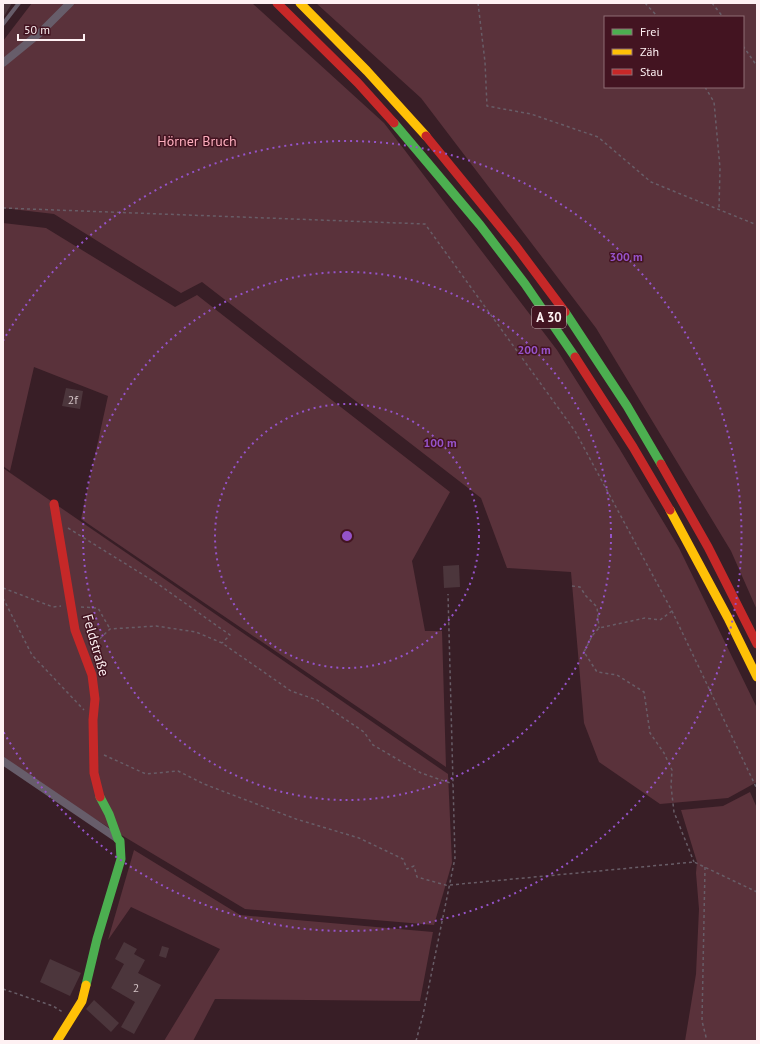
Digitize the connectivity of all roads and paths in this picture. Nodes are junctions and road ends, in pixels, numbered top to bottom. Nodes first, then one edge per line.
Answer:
1 (19, 3) edge
2 (70, 3) edge
3 (277, 3) edge
4 (300, 3) edge
5 (478, 3) edge
6 (645, 3) edge
7 (712, 3) edge
8 (657, 16) edge
9 (722, 16) edge
10 (3, 24) edge
11 (744, 47) edge
12 (3, 63) edge
13 (757, 66) edge
14 (706, 88) edge
15 (3, 208) edge
16 (719, 209) junction
17 (757, 225) edge
18 (54, 504) dead end
19 (57, 520) junction
20 (572, 586) dead end
21 (448, 594) dead end
22 (3, 598) edge
23 (672, 611) junction
24 (599, 628) junction
25 (222, 643) junction
26 (757, 644) edge
27 (84, 654) junction
28 (757, 677) edge
29 (93, 720) junction
30 (94, 750) junction
31 (3, 762) edge
32 (453, 784) junction
33 (757, 789) edge
34 (118, 839) junction
35 (694, 862) junction
36 (705, 867) junction
37 (450, 886) junction
38 (757, 892) edge
39 (3, 989) edge
40 (70, 1018) junction
41 (57, 1041) edge
42 (416, 1041) edge
43 (707, 1041) edge

1 - 10 lane
2 - 12 street
3 - 28 main road, A 30
4 - 26 main road, A 30
5 - 16 path
6 - 8 path
7 - 9 path
11 - 13 path
14 - 16 path
15 - 23 path
16 - 17 path
18 - 19 main road, Feldstraße
19 - 25 path
19 - 27 main road, Feldstraße
20 - 24 path
21 - 32 path
22 - 29 path
23 - 24 path
23 - 33 path
24 - 35 path
25 - 27 path
25 - 32 path
27 - 29 main road, Feldstraße
29 - 30 main road, Feldstraße
30 - 34 main road, Feldstraße
30 - 37 path
31 - 34 street
32 - 37 path
34 - 40 main road, Feldstraße
35 - 36 path
35 - 37 path
36 - 38 path
36 - 43 path
37 - 42 path
39 - 40 path
40 - 41 main road, Feldstraße

